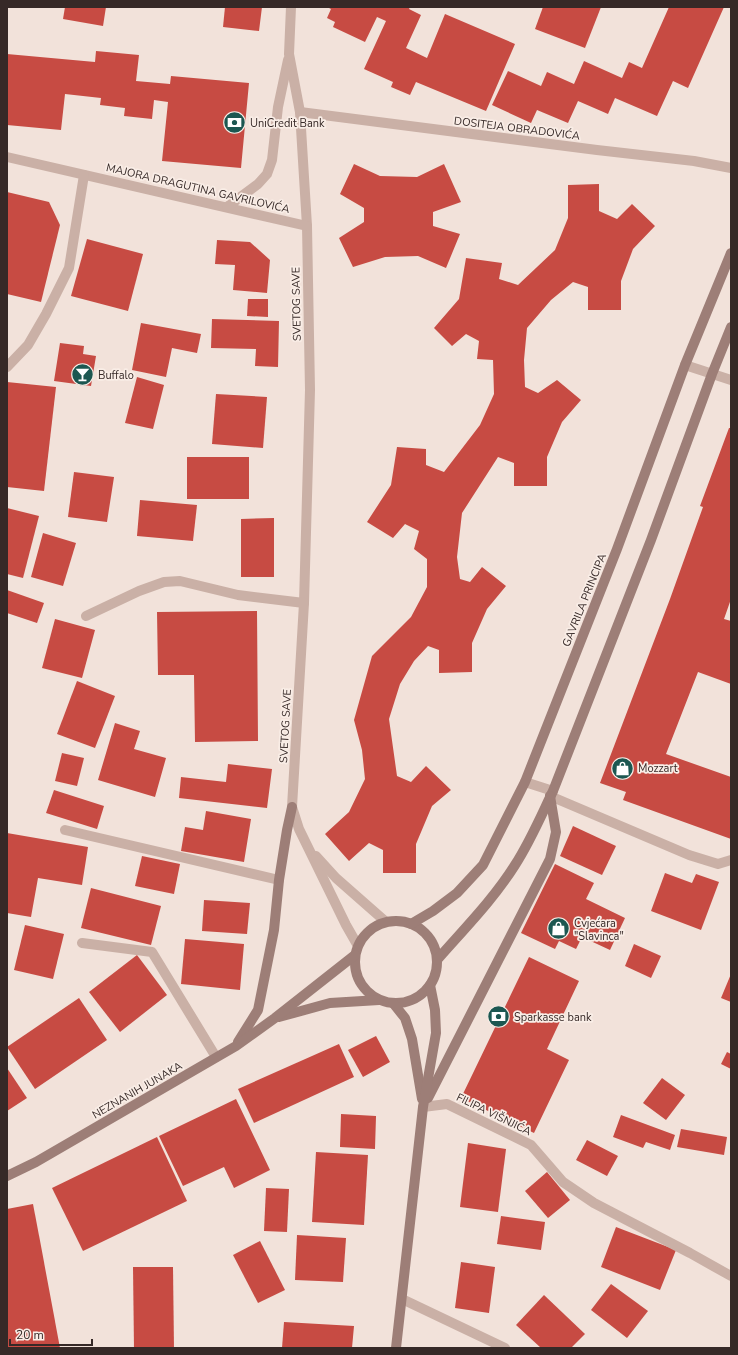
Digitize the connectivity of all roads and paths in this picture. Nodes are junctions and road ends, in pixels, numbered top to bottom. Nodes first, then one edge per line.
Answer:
1 (291, 7) edge
2 (289, 54) junction
3 (300, 112) junction
4 (7, 157) edge
5 (731, 168) edge
6 (84, 175) junction
7 (227, 207) junction
8 (307, 226) junction
9 (731, 252) edge
10 (731, 327) edge
11 (685, 366) junction
12 (7, 367) edge
13 (712, 374) junction
14 (731, 380) edge
15 (304, 603) junction
16 (86, 616) dead end
17 (524, 782) junction
18 (552, 793) junction
19 (292, 807) junction
20 (65, 830) dead end
21 (308, 848) junction
22 (731, 860) edge
23 (279, 880) junction
24 (386, 922) junction
25 (411, 924) junction
26 (82, 943) dead end
27 (357, 950) junction
28 (437, 960) junction
29 (430, 985) junction
30 (379, 1000) junction
31 (393, 1003) junction
32 (275, 1018) junction
33 (236, 1046) junction
34 (216, 1057) junction
35 (423, 1107) junction
36 (7, 1176) edge
37 (731, 1276) edge
38 (402, 1299) junction
39 (396, 1348) edge
40 (506, 1348) edge

1 - 2 street, SVETOG SAVE
2 - 3 street, SVETOG SAVE
2 - 7 street
3 - 5 street, DOSITEJA OBRADOVIĆA
3 - 8 street, SVETOG SAVE
4 - 6 street, MAJORA DRAGUTINA GAVRILOVIĆA
6 - 7 street, MAJORA DRAGUTINA GAVRILOVIĆA
6 - 12 street
7 - 8 street, MAJORA DRAGUTINA GAVRILOVIĆA
8 - 15 street, SVETOG SAVE
9 - 11 main road, GAVRILA PRINCIPA
10 - 13 main road
11 - 13 street
11 - 17 main road, GAVRILA PRINCIPA
13 - 14 street
13 - 18 main road
15 - 16 street
15 - 19 street, SVETOG SAVE
17 - 18 street
17 - 25 main road, GAVRILA PRINCIPA
18 - 22 street
18 - 28 main road
18 - 35 main road
19 - 21 street, SVETOG SAVE
19 - 23 main road
20 - 23 street
21 - 24 street
21 - 27 street, SVETOG SAVE
23 - 33 main road
24 - 25 main road
24 - 27 main road
25 - 28 main road
26 - 34 street
27 - 30 main road
27 - 32 main road, NEZNANIH JUNAKA
28 - 29 main road
29 - 31 main road
29 - 35 main road
30 - 31 main road
30 - 32 main road
31 - 35 main road
32 - 33 main road, NEZNANIH JUNAKA
33 - 34 main road, NEZNANIH JUNAKA
34 - 36 main road, NEZNANIH JUNAKA
35 - 37 street, FILIPA VIŠNJIĆA
35 - 38 main road
38 - 39 main road
38 - 40 street

